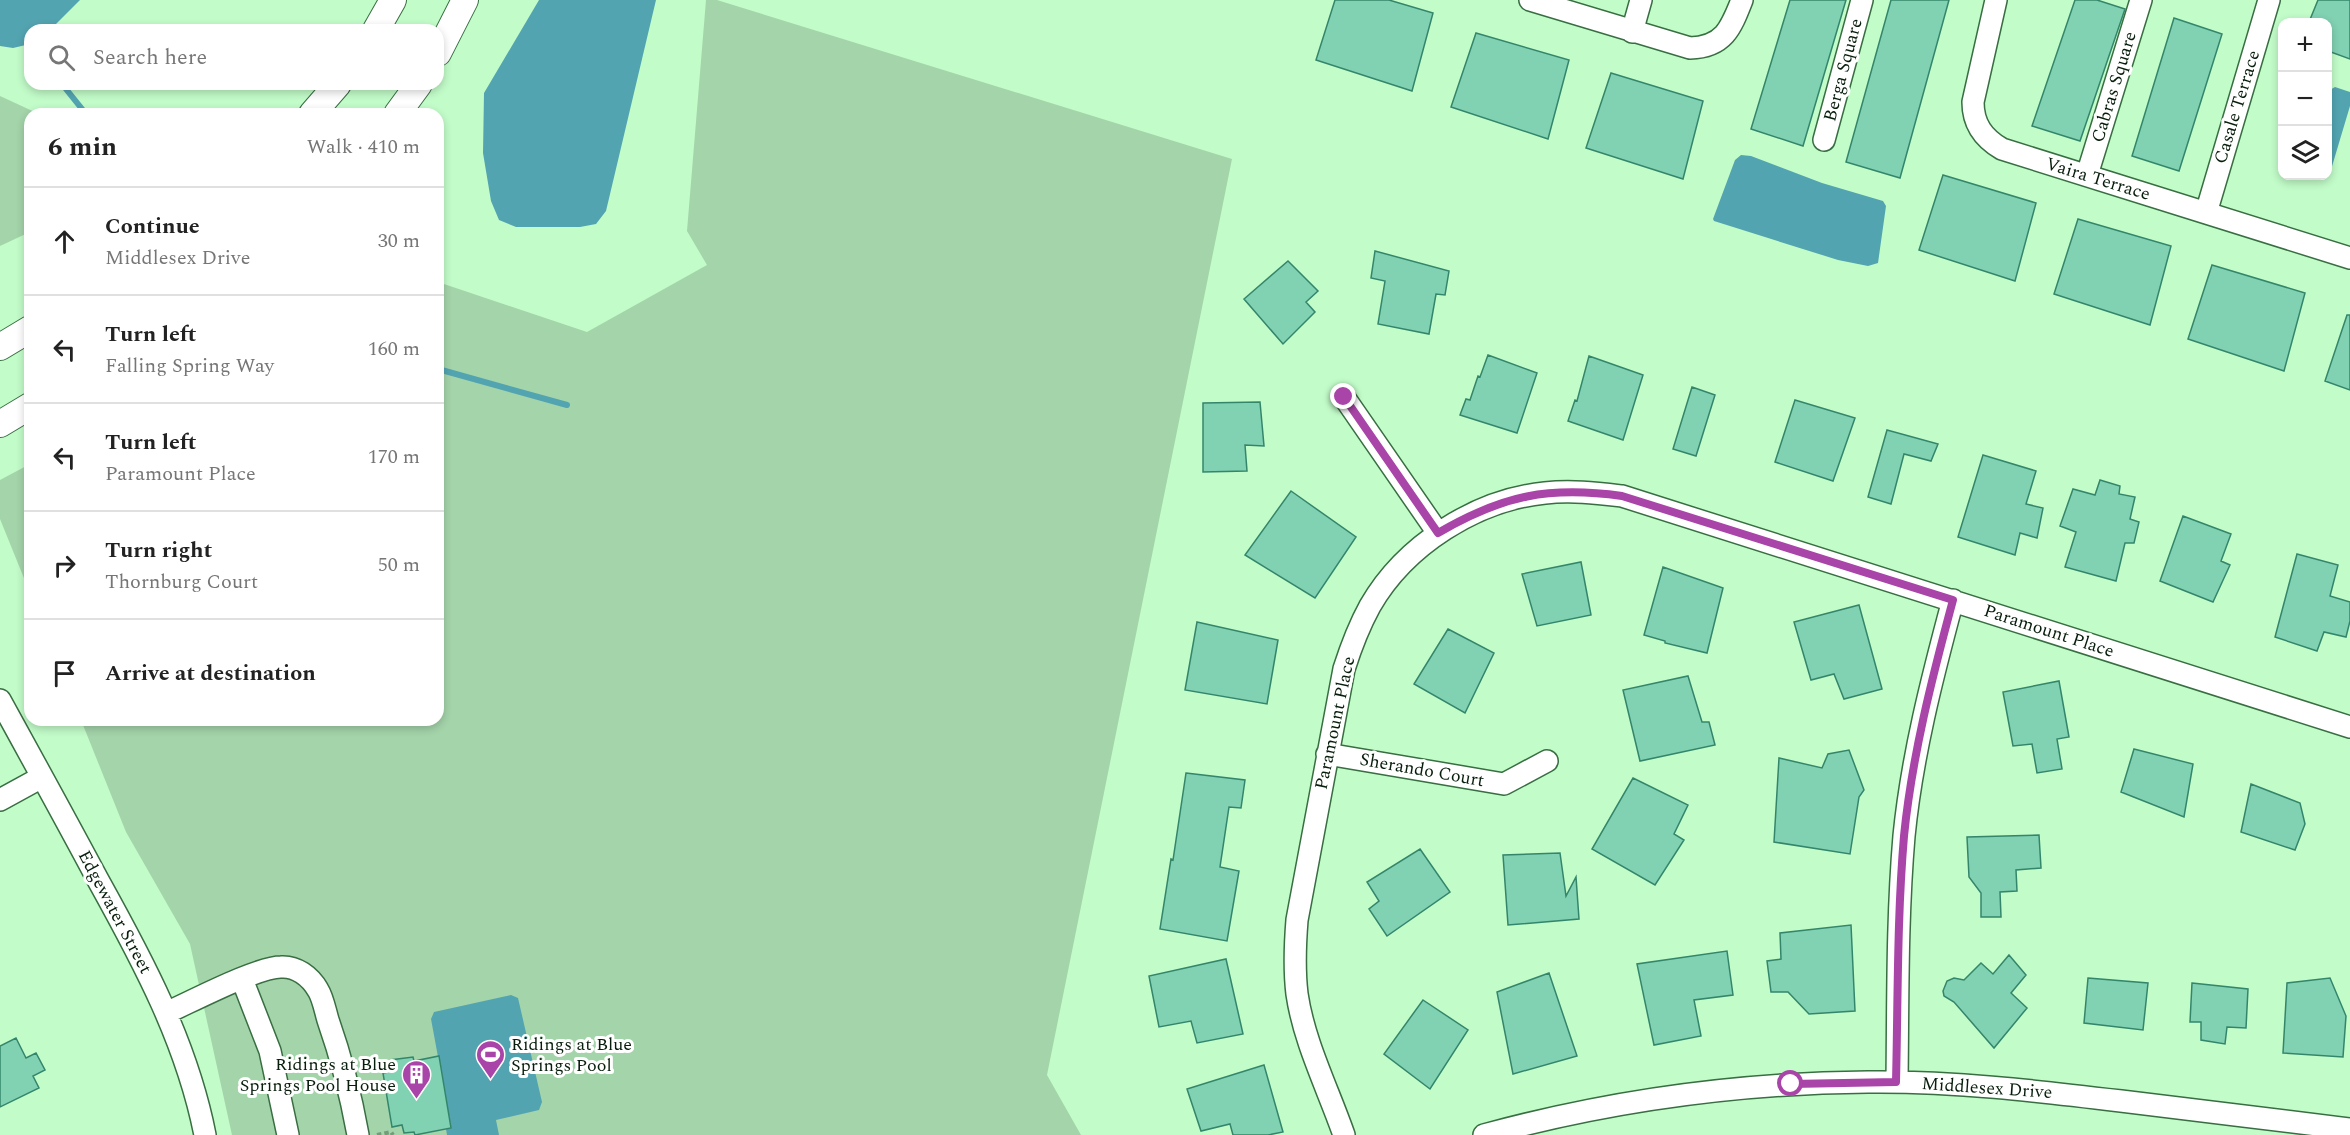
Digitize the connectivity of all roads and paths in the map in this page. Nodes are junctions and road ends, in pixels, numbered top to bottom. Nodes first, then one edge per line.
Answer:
1 (393, 0) edge
2 (465, 0) edge
3 (1530, 0) edge
4 (1641, 0) edge
5 (1742, 0) edge
6 (1862, 0) edge
7 (1996, 0) edge
8 (2141, 0) edge
9 (2269, 0) edge
10 (379, 24) edge
11 (1632, 32) junction
12 (444, 41) edge
13 (333, 90) edge
14 (415, 90) edge
15 (317, 108) edge
16 (401, 108) edge
17 (1824, 140) dead end
18 (2087, 175) junction
19 (2206, 213) junction
20 (2350, 258) edge
21 (24, 333) edge
22 (0, 347) edge
23 (1344, 397) dead end
24 (24, 410) edge
25 (0, 424) edge
26 (1438, 533) junction
27 (1953, 600) junction
28 (0, 700) edge
29 (2350, 727) edge
30 (1327, 754) junction
31 (1547, 761) dead end
32 (42, 777) junction
33 (0, 800) edge
34 (242, 980) junction
35 (166, 1013) junction
36 (1896, 1082) junction
37 (2350, 1129) edge
38 (205, 1135) edge
39 (288, 1135) edge
40 (358, 1135) edge
41 (375, 1135) edge
42 (393, 1135) edge
43 (1344, 1135) edge
44 (1484, 1135) edge

1 - 10 main road
2 - 12 main road
3 - 11 street
4 - 11 street
5 - 11 street
6 - 17 street, Berga Square
7 - 18 street, Vaira Terrace
8 - 18 street, Cabras Square
9 - 19 street, Casale Terrace
13 - 15 main road
14 - 16 main road
18 - 19 street, Vaira Terrace
19 - 20 street, Vaira Terrace
21 - 22 main road
23 - 26 street
24 - 25 main road
26 - 27 street, Paramount Place
26 - 30 street, Paramount Place
27 - 29 street, Paramount Place
27 - 36 street
28 - 32 street, Edgewater Street
30 - 31 street, Sherando Court
30 - 43 street, Paramount Place
32 - 33 street
32 - 35 street, Edgewater Street
34 - 35 street
34 - 39 street
34 - 40 street
35 - 38 street, Edgewater Street
36 - 37 street, Middlesex Drive
36 - 44 street, Middlesex Drive
41 - 42 path

